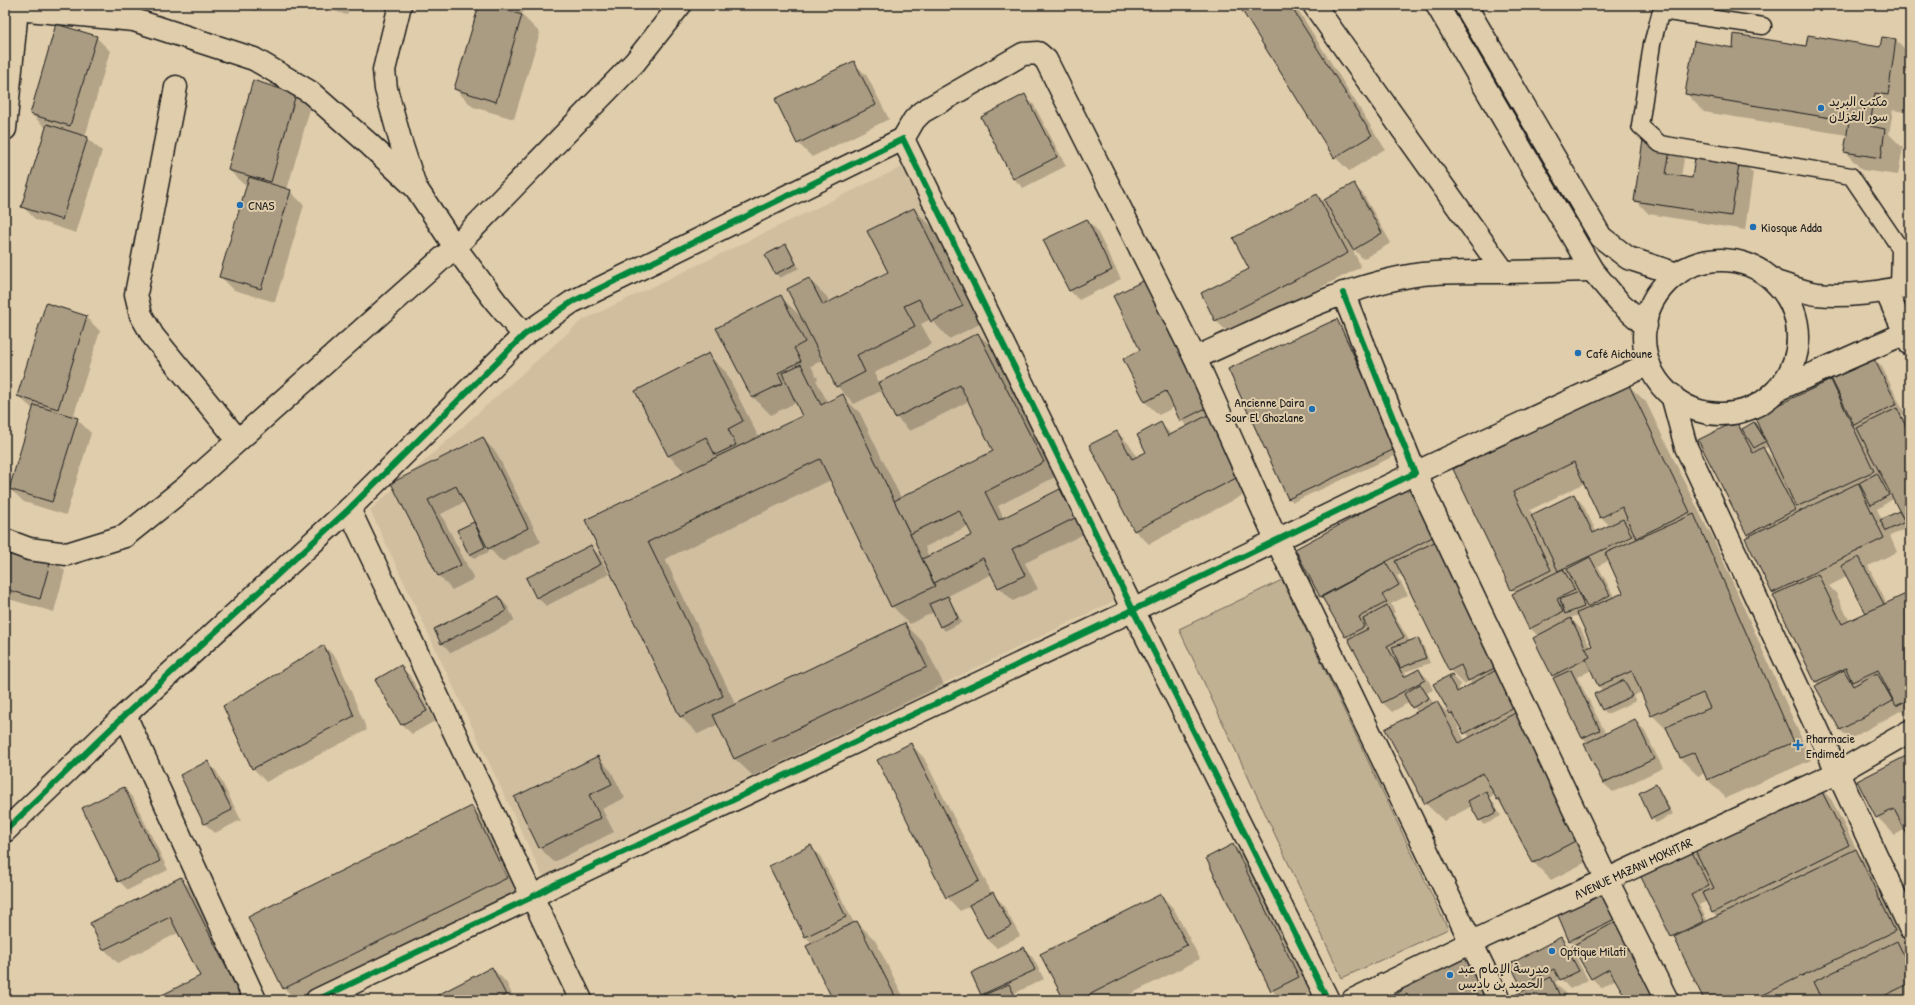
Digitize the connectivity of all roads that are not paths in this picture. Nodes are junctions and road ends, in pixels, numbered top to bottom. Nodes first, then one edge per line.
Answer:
1 (400, 5) edge
2 (680, 5) edge
3 (1314, 5) edge
4 (1437, 5) edge
5 (1465, 5) edge
6 (11, 7) edge
7 (1763, 26) dead end
8 (176, 87) dead end
9 (5, 129) edge
10 (903, 139) junction
11 (416, 188) junction
12 (455, 247) junction
13 (1592, 270) junction
14 (1504, 272) junction
15 (1677, 274) junction
16 (1775, 282) junction
17 (1898, 288) edge
18 (1342, 293) junction
19 (1646, 326) junction
20 (524, 335) junction
21 (1908, 336) edge
22 (1195, 358) junction
23 (1649, 364) junction
24 (1779, 389) junction
25 (1672, 395) junction
26 (238, 440) junction
27 (1415, 473) junction
28 (349, 509) junction
29 (1276, 539) junction
30 (5, 540) edge
31 (1133, 610) junction
32 (125, 715) junction
33 (1910, 731) edge
34 (1837, 773) junction
35 (5, 831) edge
36 (1607, 880) junction
37 (532, 897) junction
38 (1910, 928) edge
39 (1470, 943) junction
40 (255, 1000) edge
41 (316, 1000) edge
42 (581, 1000) edge
43 (1328, 1000) edge
44 (1353, 1000) edge
45 (1499, 1000) edge
46 (1667, 1000) edge

1 - 11 street
2 - 12 street
3 - 14 street
4 - 13 street
5 - 15 street
6 - 9 street
6 - 11 street
7 - 17 lane
8 - 26 street
10 - 20 street
10 - 22 street
10 - 31 street
11 - 12 street
12 - 20 street
12 - 26 street
13 - 14 street
13 - 19 street
14 - 18 street
15 - 16 street
15 - 19 street
16 - 17 street
16 - 24 street
17 - 21 street
18 - 22 street
18 - 27 street
19 - 23 street
20 - 28 street
21 - 24 street
22 - 29 street
23 - 25 street
23 - 27 street
24 - 25 street
25 - 34 street
26 - 30 street
27 - 29 street
27 - 36 street
28 - 32 street
28 - 37 street
29 - 31 street
29 - 39 street
31 - 37 street
31 - 43 street
32 - 35 street
32 - 40 street
33 - 34 street, AVENUE MAZANI MOKHTAR
34 - 36 street, AVENUE MAZANI MOKHTAR
34 - 38 street
36 - 39 street, AVENUE MAZANI MOKHTAR
36 - 46 street
37 - 41 street
37 - 42 street
39 - 44 street, AVENUE MAZANI MOKHTAR
39 - 45 street

